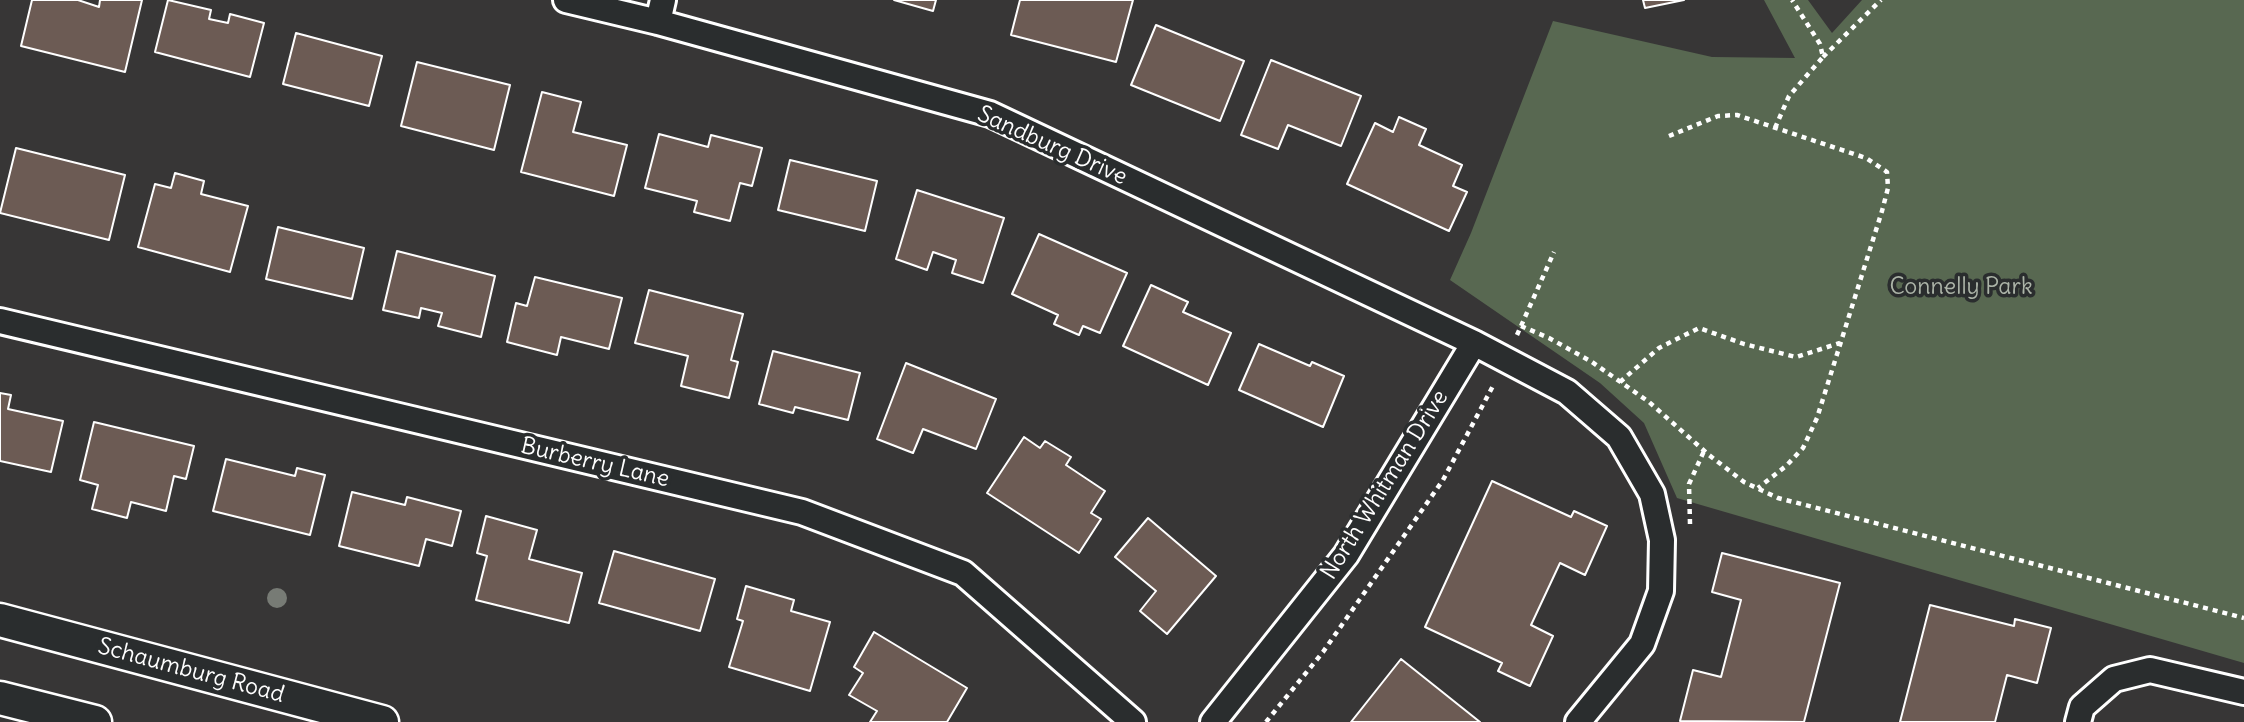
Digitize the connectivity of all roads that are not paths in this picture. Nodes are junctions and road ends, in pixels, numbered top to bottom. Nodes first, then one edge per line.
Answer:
1 (566, 0) edge
2 (660, 11) edge
3 (0, 321) edge
4 (1474, 343) junction
5 (0, 620) edge
6 (2244, 692) edge
7 (0, 698) edge
8 (95, 722) edge
9 (382, 722) edge
10 (1133, 722) edge
11 (1213, 722) edge
12 (1578, 722) edge
13 (2078, 722) edge

1 - 2 street, Sandburg Drive
2 - 4 street, Sandburg Drive
3 - 10 street, Burberry Lane
4 - 11 street, North Whitman Drive
4 - 12 street, Sandburg Drive
5 - 9 street, Schaumburg Road
6 - 13 street
7 - 8 street

